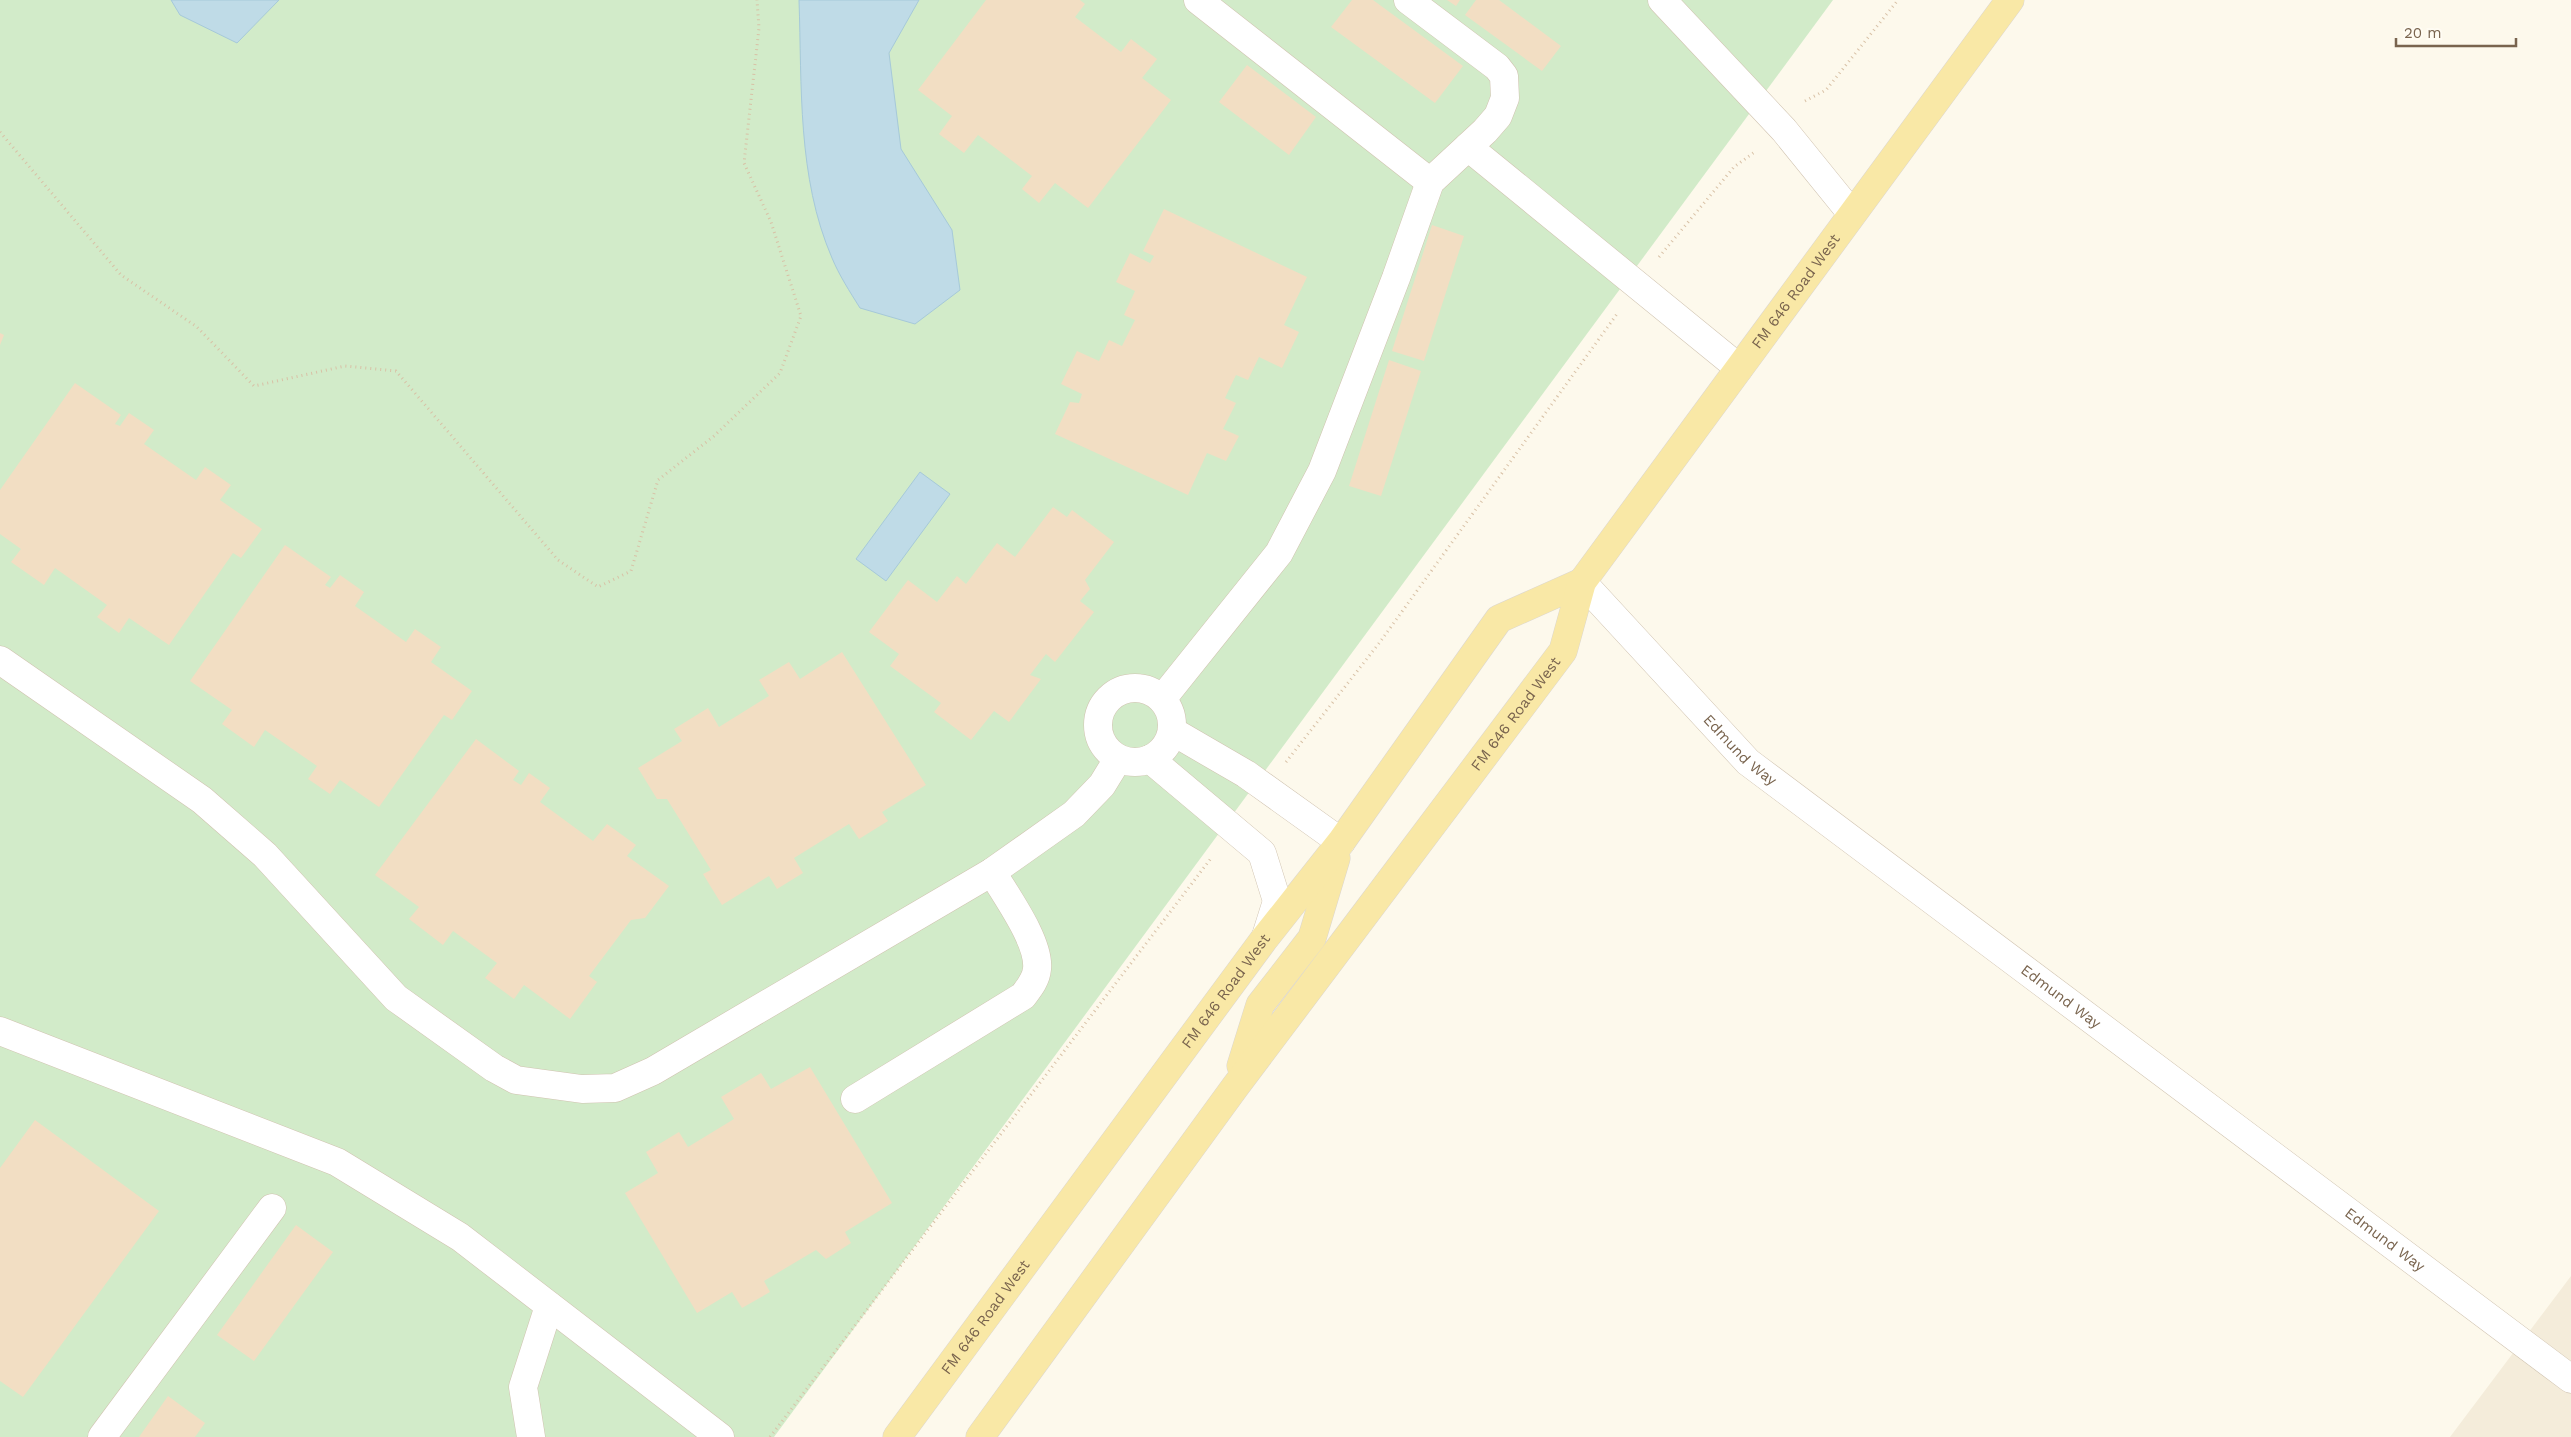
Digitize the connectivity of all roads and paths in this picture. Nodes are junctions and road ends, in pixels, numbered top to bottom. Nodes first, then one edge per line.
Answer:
1 (757, 0) edge
2 (1198, 0) edge
3 (1408, 0) edge
4 (1662, 0) edge
5 (2010, 0) edge
6 (0, 132) edge
7 (1468, 147) junction
8 (1430, 182) junction
9 (1852, 214) junction
10 (1621, 308) dead end
11 (1739, 368) junction
12 (1582, 582) junction
13 (0, 660) edge
14 (1162, 699) junction
15 (1172, 731) junction
16 (1118, 759) junction
17 (1150, 759) junction
18 (1266, 788) junction
19 (1233, 829) junction
20 (1341, 842) junction
21 (992, 872) junction
22 (1266, 938) junction
23 (0, 1031) edge
24 (1235, 1086) junction
25 (855, 1099) dead end
26 (272, 1208) dead end
27 (549, 1306) junction
28 (2571, 1379) edge
29 (102, 1437) edge
30 (532, 1437) edge
31 (720, 1437) edge
32 (770, 1437) edge
33 (897, 1437) edge
34 (980, 1437) edge

1 - 6 path
2 - 8 street
3 - 7 street
4 - 9 street
5 - 9 main road, FM 646 Road West
7 - 8 street
7 - 11 street
8 - 14 street
9 - 11 main road, FM 646 Road West
10 - 18 path
11 - 12 main road, FM 646 Road West
12 - 20 main road, FM 646 Road West
12 - 24 main road, FM 646 Road West
12 - 28 street, Edmund Way
13 - 21 street
14 - 15 street
14 - 16 street
15 - 17 street
15 - 18 street
16 - 17 street
16 - 21 street
17 - 19 street
18 - 20 street
19 - 22 street
19 - 32 path
20 - 22 main road, FM 646 Road West
20 - 24 main road
21 - 25 street
22 - 33 main road, FM 646 Road West
23 - 27 street
24 - 34 main road, FM 646 Road West
26 - 29 street
27 - 30 street
27 - 31 street

